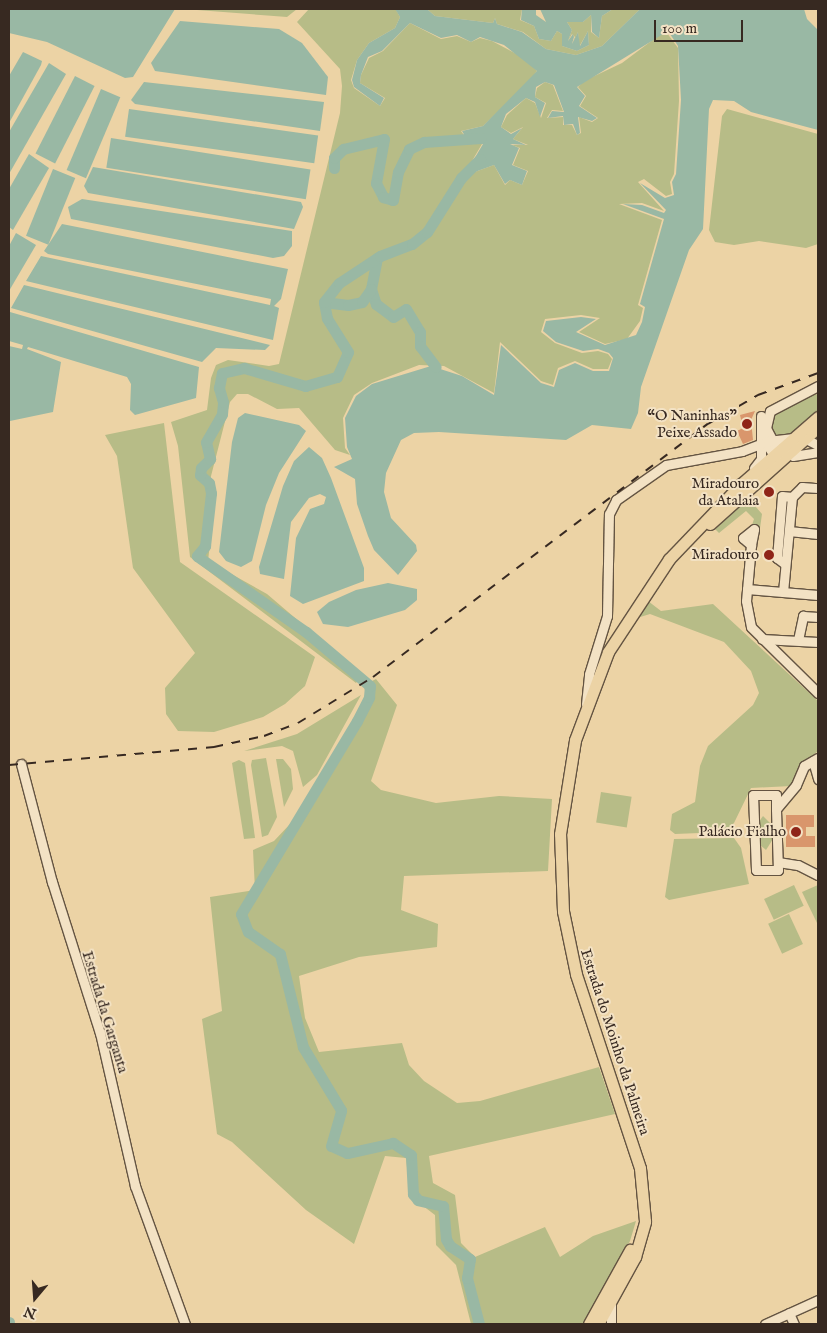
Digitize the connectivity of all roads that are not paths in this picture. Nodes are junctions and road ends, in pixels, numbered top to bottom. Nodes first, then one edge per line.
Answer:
1 (818, 386) edge
2 (818, 419) edge
3 (818, 427) edge
4 (807, 438) junction
5 (793, 439) junction
6 (818, 445) edge
7 (769, 449) junction
8 (818, 452) edge
9 (794, 454) junction
10 (818, 488) edge
11 (792, 496) junction
12 (788, 531) junction
13 (818, 534) edge
14 (743, 538) dead end
15 (785, 564) junction
16 (649, 585) junction
17 (747, 589) junction
18 (783, 592) junction
19 (818, 595) edge
20 (818, 617) edge
21 (762, 639) junction
22 (798, 640) junction
23 (818, 642) edge
24 (816, 689) edge
25 (586, 704) junction
26 (815, 759) edge
27 (21, 764) dead end
28 (818, 779) edge
29 (776, 809) junction
30 (778, 862) junction
31 (818, 875) edge
32 (644, 1198) junction
33 (613, 1298) junction
34 (818, 1300) edge
35 (789, 1313) junction
36 (593, 1322) edge
37 (185, 1324) edge
38 (611, 1324) edge
39 (765, 1324) edge
40 (794, 1324) edge

1 - 7 street
1 - 7 street
2 - 4 street
2 - 5 main road, Estrada do Moinho da Palmeira
3 - 4 main road, Estrada do Moinho da Palmeira
4 - 5 street
4 - 6 street
4 - 8 street
4 - 9 main road, Estrada do Moinho da Palmeira
5 - 7 main road, Estrada do Moinho da Palmeira
7 - 9 main road, Estrada do Moinho da Palmeira
7 - 16 main road, Estrada do Moinho da Palmeira
7 - 16 main road, Estrada do Moinho da Palmeira
7 - 25 street
8 - 9 street
10 - 11 street
11 - 12 street
11 - 15 street
12 - 13 street
12 - 15 street
14 - 17 street
15 - 18 street
16 - 25 main road, Estrada do Moinho da Palmeira
17 - 18 street
17 - 21 street
18 - 19 street
20 - 22 street
21 - 22 street
21 - 24 street
22 - 23 street
25 - 32 main road, Estrada do Moinho da Palmeira
26 - 28 street
26 - 29 street
27 - 37 street, Estrada da Garganta
29 - 30 street
29 - 30 street
30 - 31 street
32 - 33 main road, Estrada do Moinho da Palmeira
32 - 36 main road, Estrada do Moinho da Palmeira
33 - 36 main road, Estrada do Moinho da Palmeira
33 - 38 street
34 - 35 street
35 - 39 street
35 - 40 street

